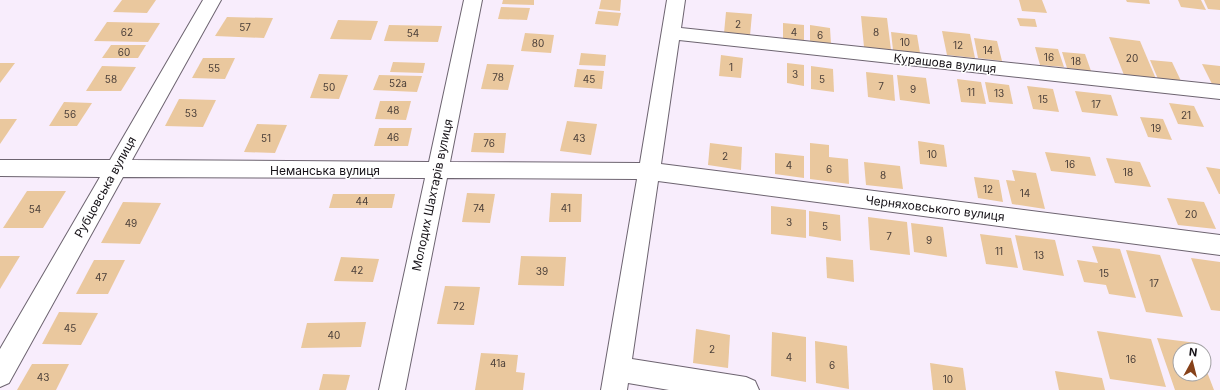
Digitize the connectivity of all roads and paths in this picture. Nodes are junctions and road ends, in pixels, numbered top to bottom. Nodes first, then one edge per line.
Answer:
1 (212, 0) edge
2 (473, 0) edge
3 (676, 0) edge
4 (671, 34) junction
5 (1220, 92) edge
6 (0, 168) edge
7 (115, 169) junction
8 (437, 170) junction
9 (650, 171) junction
10 (1220, 245) edge
11 (0, 374) edge
12 (616, 380) edge
13 (392, 390) edge
14 (746, 390) edge

1 - 7 street, Рубцовська вулиця
2 - 8 street, Молодих Шахтарів вулиця
3 - 4 street
4 - 5 street, Курашова вулиця
4 - 9 street
6 - 7 street, Неманська вулиця
7 - 8 street, Неманська вулиця
7 - 11 street, Рубцовська вулиця
8 - 9 street, Неманська вулиця
8 - 13 street, Молодих Шахтарів вулиця
9 - 10 street, Черняховського вулиця
9 - 12 street
12 - 14 street

